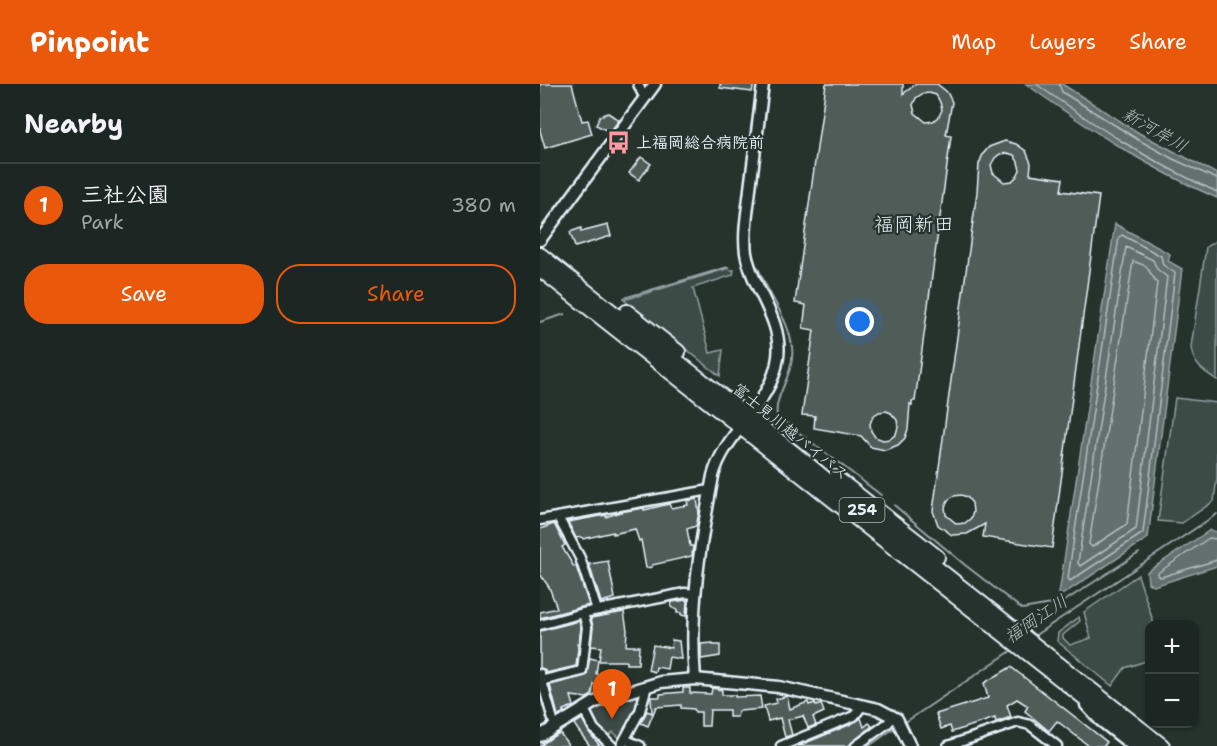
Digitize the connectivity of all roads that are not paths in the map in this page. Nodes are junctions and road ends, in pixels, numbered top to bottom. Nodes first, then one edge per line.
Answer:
1 (638, 84) edge
2 (654, 84) edge
3 (763, 84) edge
4 (646, 96) junction
5 (540, 240) edge
6 (540, 244) edge
7 (540, 255) edge
8 (540, 269) edge
9 (540, 279) edge
10 (621, 326) junction
11 (706, 384) junction
12 (742, 425) junction
13 (710, 490) junction
14 (558, 517) junction
15 (540, 520) edge
16 (696, 594) junction
17 (597, 610) junction
18 (583, 613) junction
19 (540, 625) edge
20 (1015, 636) junction
21 (1027, 646) junction
22 (541, 678) edge
23 (695, 679) junction
24 (1065, 682) junction
25 (647, 686) junction
26 (861, 705) junction
27 (584, 709) junction
28 (898, 721) junction
29 (555, 727) junction
30 (540, 736) edge
31 (623, 743) edge
32 (612, 746) edge
33 (640, 746) edge
34 (781, 746) edge
35 (856, 746) edge
36 (910, 746) edge
37 (948, 746) edge
38 (1057, 746) edge
39 (1133, 746) edge
40 (1146, 746) edge
41 (1162, 746) edge

1 - 4 street
2 - 4 street
3 - 12 street
4 - 5 street
6 - 11 highway, 254
7 - 10 highway, 富士見川越バイパス / 254
8 - 10 highway, 富士見川越バイパス / 254
9 - 12 highway, 254
10 - 11 highway, 富士見川越バイパス / 254
10 - 12 highway, 富士見川越バイパス / 254
11 - 12 highway, 富士見川越バイパス / 254
12 - 13 street
12 - 20 highway, 富士見川越バイパス / 254
12 - 20 highway, 富士見川越バイパス / 254
13 - 14 street
13 - 16 street
14 - 15 street
14 - 17 street
16 - 17 street
16 - 23 street
17 - 18 street
18 - 19 street
18 - 22 street
20 - 21 highway, 富士見川越バイパス / 254
21 - 24 highway, 富士見川越バイパス / 254
21 - 41 highway, 富士見川越バイパス / 254
22 - 29 street
23 - 25 street
23 - 26 street
24 - 39 street
24 - 40 highway, 富士見川越バイパス / 254
25 - 27 street
25 - 31 street
26 - 28 street
26 - 34 street
27 - 29 street
27 - 32 street
28 - 35 street
28 - 36 street
29 - 30 street
31 - 33 street
37 - 38 street

